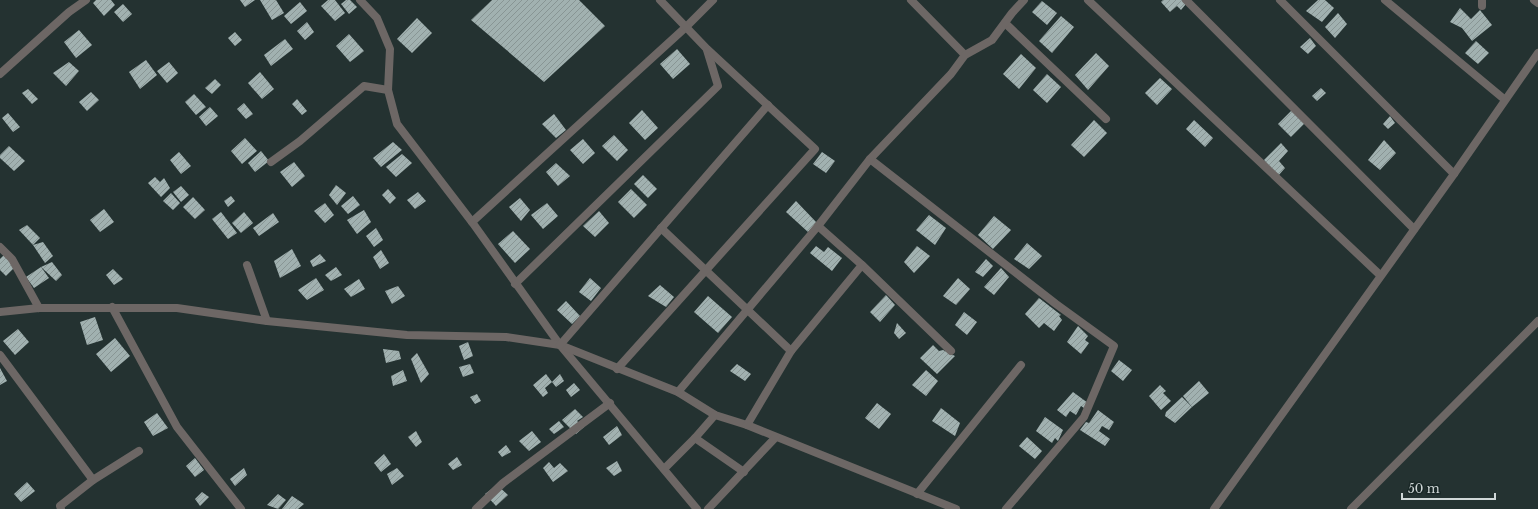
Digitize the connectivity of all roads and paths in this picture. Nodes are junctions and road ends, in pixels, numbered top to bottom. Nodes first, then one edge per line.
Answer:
1 (86, 0) edge
2 (360, 0) edge
3 (660, 0) edge
4 (713, 0) edge
5 (911, 0) edge
6 (1024, 0) edge
7 (1088, 0) edge
8 (1186, 0) edge
9 (1280, 0) edge
10 (1385, 0) edge
11 (1534, 0) edge
12 (1538, 3) edge
13 (1005, 23) junction
14 (686, 27) junction
15 (707, 49) junction
16 (1538, 53) edge
17 (964, 55) junction
18 (0, 74) edge
19 (388, 90) junction
20 (1504, 99) junction
21 (768, 105) junction
22 (1106, 119) dead end
23 (870, 159) junction
24 (271, 162) dead end
25 (1454, 174) junction
26 (472, 222) junction
27 (818, 226) junction
28 (661, 228) junction
29 (1414, 229) junction
30 (0, 247) edge
31 (246, 265) dead end
32 (862, 265) junction
33 (705, 271) junction
34 (1380, 275) junction
35 (515, 284) junction
36 (112, 307) junction
37 (38, 308) junction
38 (748, 310) junction
39 (0, 312) edge
40 (1538, 321) edge
41 (267, 322) junction
42 (560, 345) junction
43 (791, 351) junction
44 (951, 351) dead end
45 (0, 355) edge
46 (1020, 365) dead end
47 (616, 369) junction
48 (678, 392) junction
49 (610, 404) junction
50 (715, 416) junction
51 (747, 426) junction
52 (695, 438) junction
53 (774, 438) junction
54 (139, 451) dead end
55 (664, 469) junction
56 (744, 472) junction
57 (93, 480) junction
58 (917, 494) junction
59 (694, 508) edge
60 (61, 509) edge
61 (241, 509) edge
62 (476, 509) edge
63 (708, 509) edge
64 (956, 509) edge
65 (1006, 509) edge
66 (1214, 509) edge
67 (1351, 509) edge

1 - 18 street
2 - 19 street
3 - 14 street
4 - 14 street
5 - 17 street
6 - 13 street
7 - 34 street
8 - 29 street
9 - 25 street
10 - 20 street
11 - 12 street
13 - 17 street
13 - 22 street
14 - 15 street
14 - 26 street
15 - 21 street
15 - 35 street
16 - 20 street
17 - 23 street
19 - 24 street
19 - 26 street
20 - 25 street
21 - 28 street
21 - 33 street
23 - 27 street
23 - 65 street
25 - 29 street
26 - 35 street
27 - 32 street
27 - 38 street
28 - 33 street
28 - 42 street
29 - 34 street
30 - 37 street
31 - 41 street
32 - 43 street
32 - 44 street
33 - 38 street
33 - 47 street
34 - 66 street
35 - 42 street
36 - 37 street
36 - 41 street
36 - 61 street
37 - 39 street
38 - 43 street
38 - 48 street
40 - 67 street
41 - 42 street
42 - 47 street
42 - 49 street
43 - 51 street
45 - 57 street
46 - 58 street
47 - 48 street
48 - 50 street
49 - 55 street
49 - 62 street
50 - 51 street
50 - 52 street
51 - 53 street
52 - 55 street
52 - 56 street
53 - 56 street
53 - 58 street
54 - 57 street
55 - 59 street
56 - 63 street
57 - 60 street
58 - 64 street

